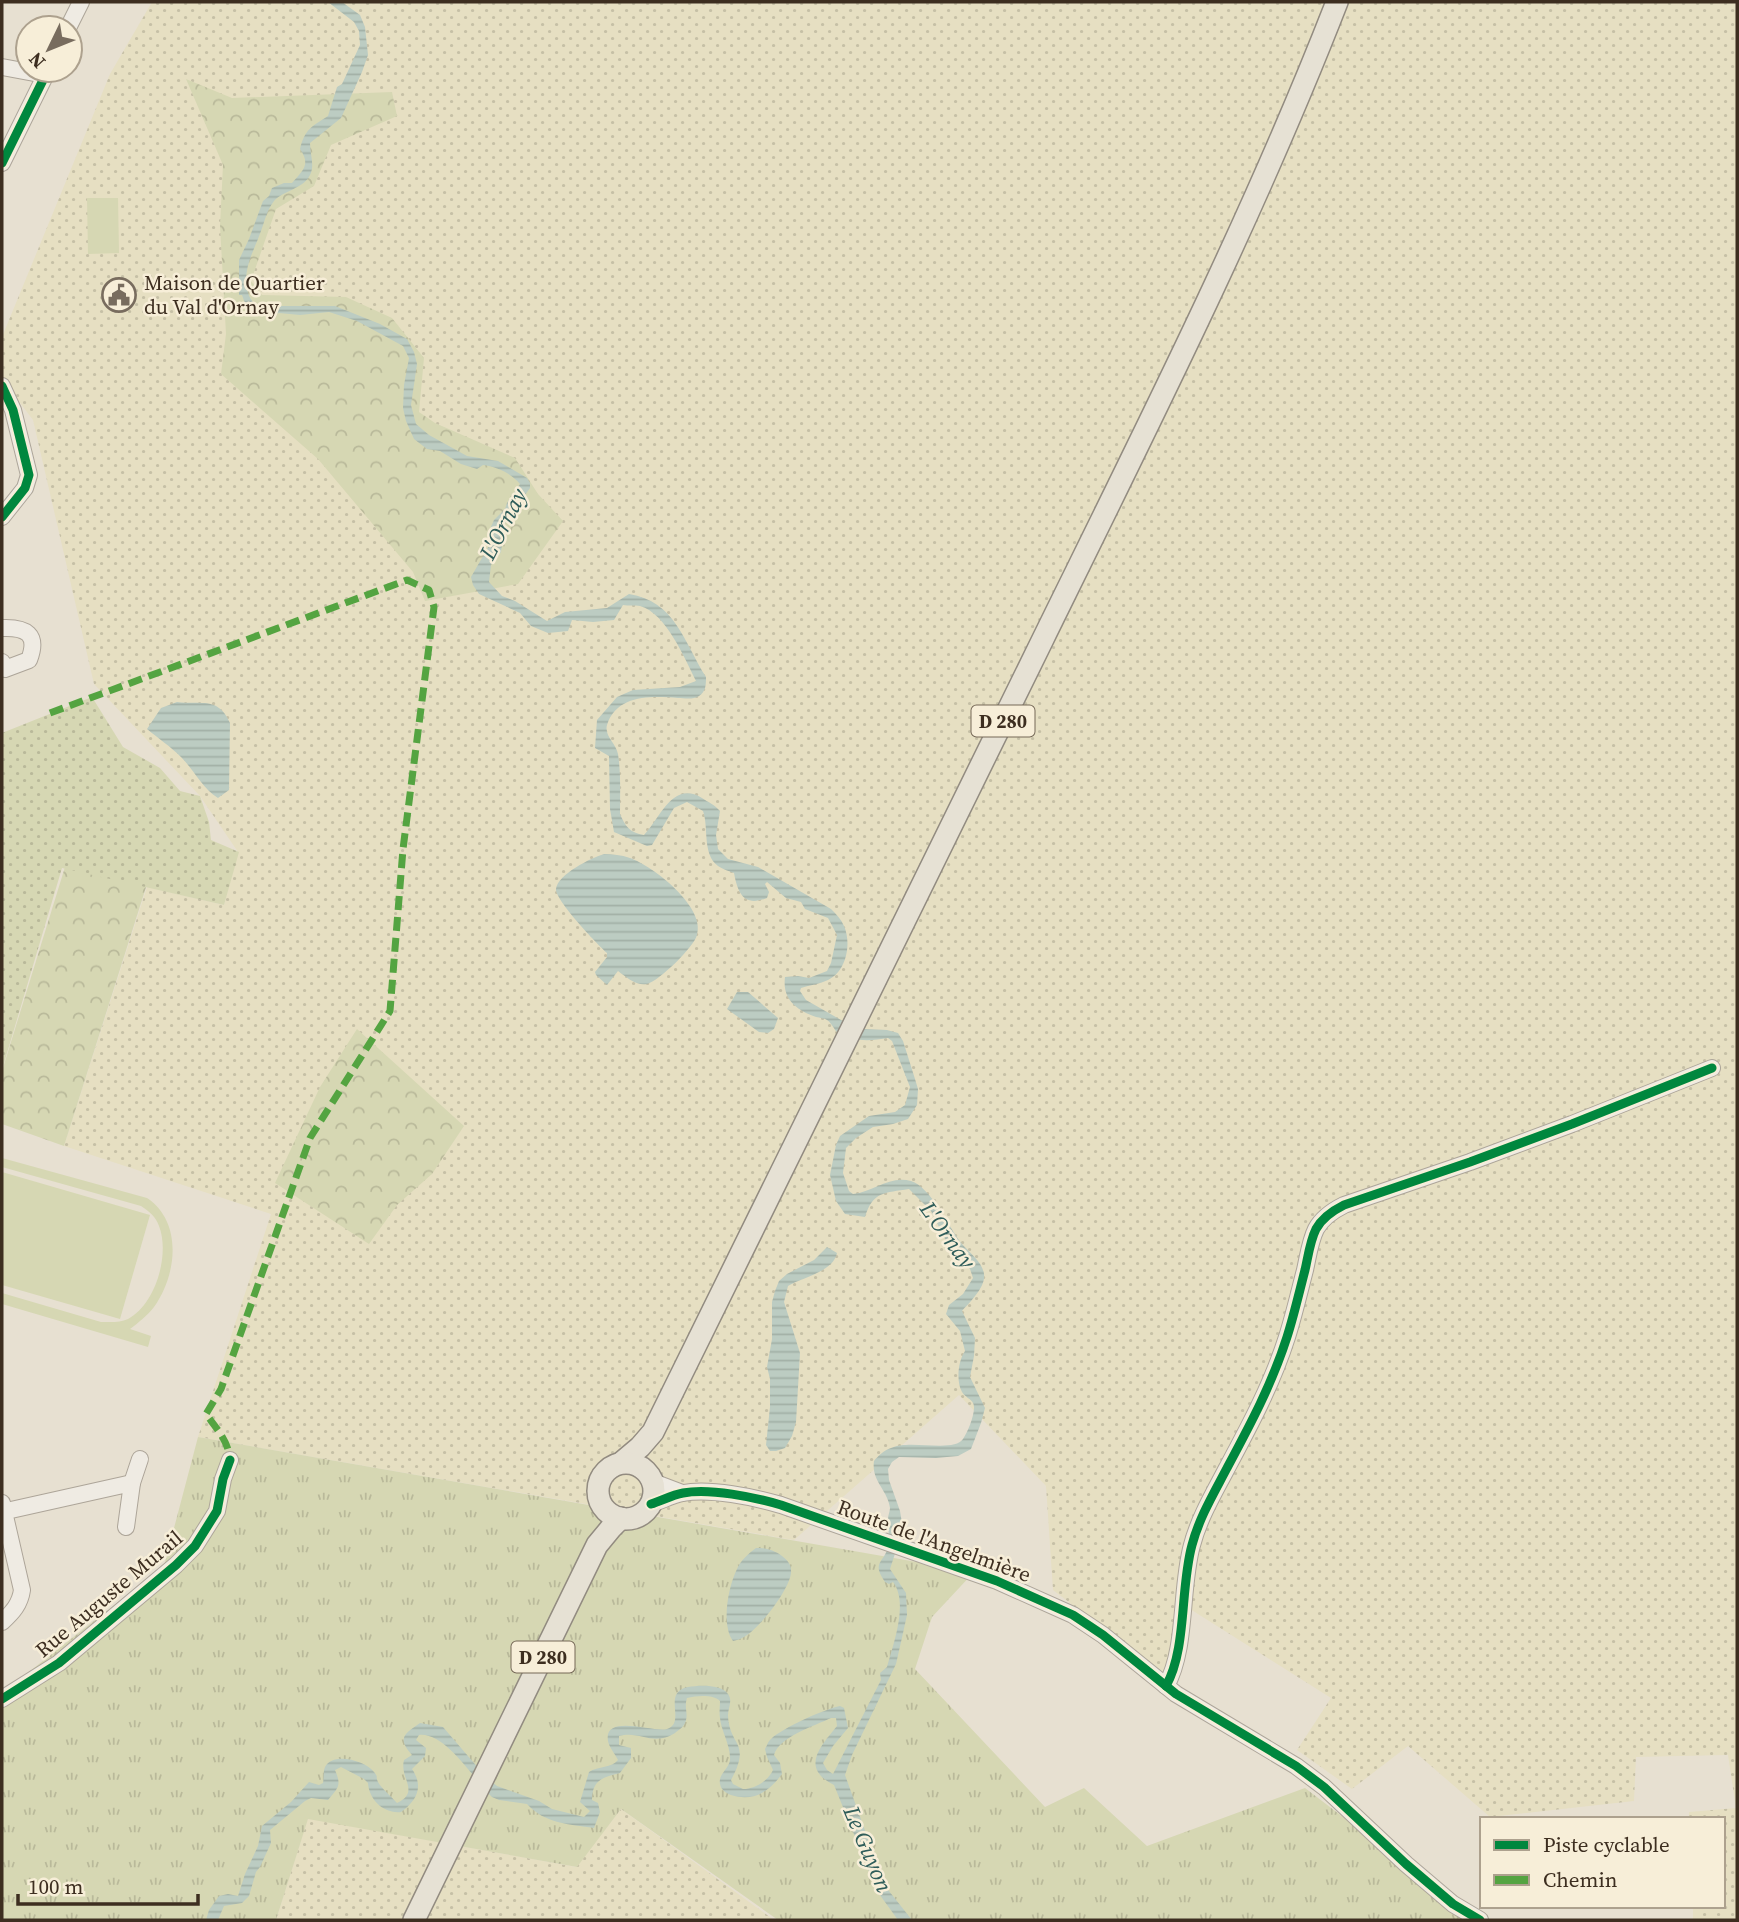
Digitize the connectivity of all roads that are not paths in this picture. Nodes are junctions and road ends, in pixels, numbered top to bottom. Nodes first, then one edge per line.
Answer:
1 (1337, 2) edge
2 (41, 84) edge
3 (2, 163) edge
4 (2, 386) edge
5 (2, 517) edge
6 (2, 628) edge
7 (3, 667) edge
8 (1712, 1068) dead end
9 (653, 1432) junction
10 (140, 1459) dead end
11 (230, 1460) dead end
12 (621, 1463) junction
13 (651, 1478) junction
14 (132, 1483) junction
15 (682, 1493) junction
16 (651, 1504) junction
17 (603, 1506) junction
18 (2, 1508) edge
19 (621, 1518) junction
20 (126, 1527) dead end
21 (597, 1545) junction
22 (2, 1622) edge
23 (1166, 1686) junction
24 (2, 1699) edge
25 (414, 1920) edge
26 (1480, 1920) edge

1 - 9 main road, D 280
2 - 3 street
4 - 5 street
6 - 7 street
8 - 23 street
9 - 12 main road, D 280
9 - 13 main road, D 280
10 - 14 street
11 - 24 street, Rue Auguste Murail
12 - 13 main road
12 - 17 main road
13 - 15 street, Route de l'Angelmière
13 - 16 main road
14 - 18 street
14 - 20 street
15 - 16 street, Route de l'Angelmière
15 - 23 street, Route de l'Angelmière
16 - 19 main road
17 - 19 main road
17 - 21 main road, D 280
18 - 22 street
19 - 21 main road, D 280
21 - 25 main road, D 280
23 - 26 street, Route de l'Angelmière

